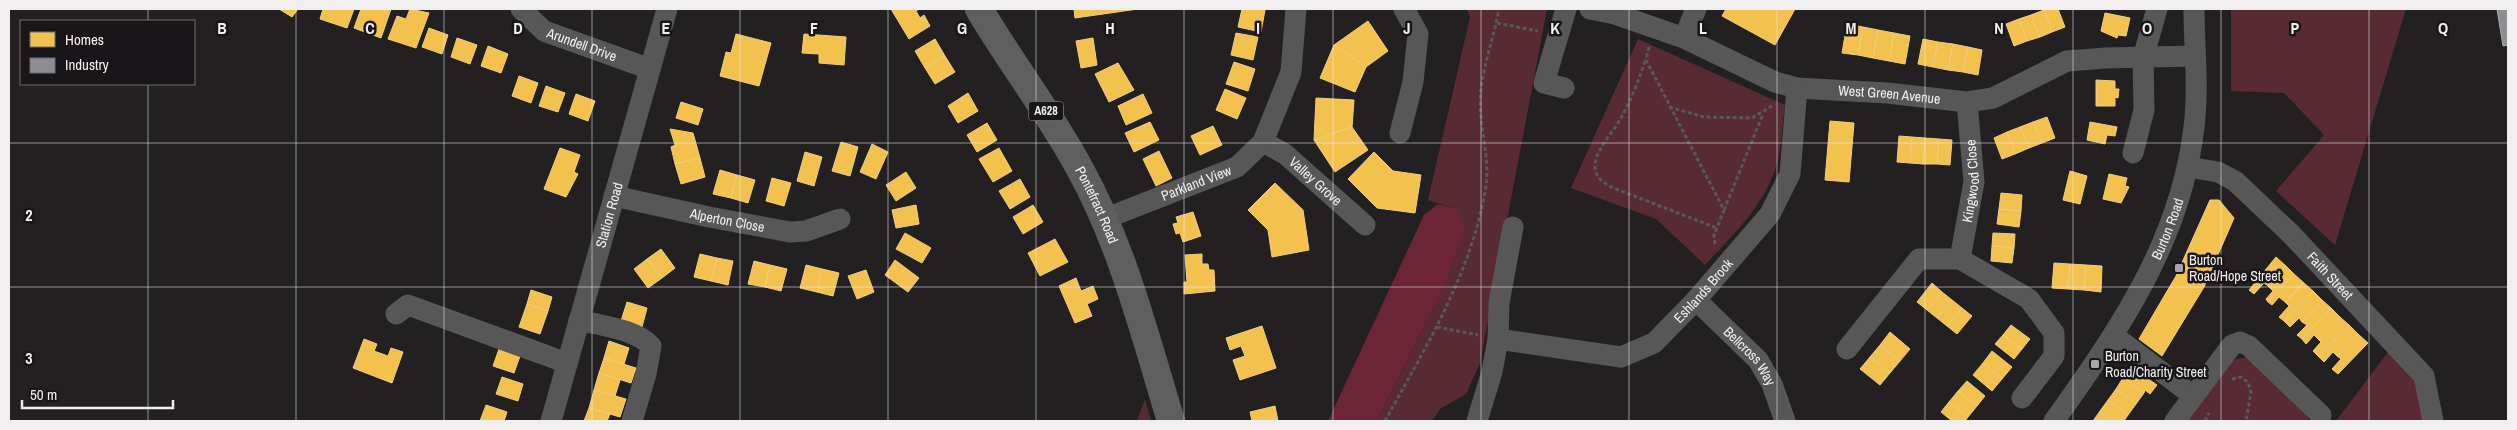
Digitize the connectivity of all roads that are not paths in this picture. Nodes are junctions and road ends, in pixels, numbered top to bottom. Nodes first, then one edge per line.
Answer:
1 (521, 9) edge
2 (667, 9) edge
3 (978, 9) edge
4 (1296, 9) edge
5 (1404, 9) edge
6 (1566, 9) edge
7 (1590, 9) edge
8 (1696, 9) edge
9 (2157, 9) edge
10 (2194, 9) edge
11 (1684, 38) junction
12 (2194, 56) junction
13 (2143, 58) junction
14 (650, 69) junction
15 (1564, 88) dead end
16 (1797, 88) junction
17 (1967, 102) junction
18 (1400, 133) dead end
19 (1263, 142) junction
20 (2133, 153) dead end
21 (2188, 167) junction
22 (614, 196) junction
23 (1104, 219) junction
24 (840, 220) dead end
25 (1365, 225) dead end
26 (1514, 227) dead end
27 (1960, 259) junction
28 (1696, 300) junction
29 (396, 314) dead end
30 (579, 320) junction
31 (2113, 335) junction
32 (1498, 339) junction
33 (1847, 349) dead end
34 (567, 363) junction
35 (2192, 395) junction
36 (2022, 398) dead end
37 (2321, 416) dead end
38 (551, 421) edge
39 (632, 421) edge
40 (1171, 421) edge
41 (1477, 421) edge
42 (1785, 421) edge
43 (2054, 421) edge
44 (2175, 421) edge
45 (2433, 421) edge

1 - 14 street, Arundell Drive
2 - 14 street, Station Road
3 - 23 highway, Pontefract Road / A628
4 - 19 street, Parkland View
5 - 18 street
6 - 15 street
7 - 11 street, West Green Avenue
8 - 11 street
9 - 13 street
10 - 12 street, Burton Road
11 - 16 street, West Green Avenue
12 - 13 street, West Green Avenue
12 - 21 street, Burton Road
13 - 17 street, West Green Avenue
13 - 20 street
14 - 22 street, Station Road
16 - 17 street, West Green Avenue
16 - 28 street, Eshlands Brook
17 - 27 street, Kingwood Close
19 - 23 street, Parkland View
19 - 25 street, Valley Grove
21 - 31 street, Burton Road
21 - 45 street, Faith Street
22 - 24 street, Alperton Close
22 - 30 street, Station Road
23 - 40 highway, Pontefract Road / A628
26 - 32 street
27 - 33 street
27 - 36 street
28 - 32 street, Eshlands Brook
28 - 42 street, Bellcross Way
29 - 34 street
30 - 34 street, Station Road
30 - 39 street
31 - 35 street
31 - 43 street, Burton Road
32 - 41 street
34 - 38 street, Station Road
35 - 37 street
35 - 44 street

